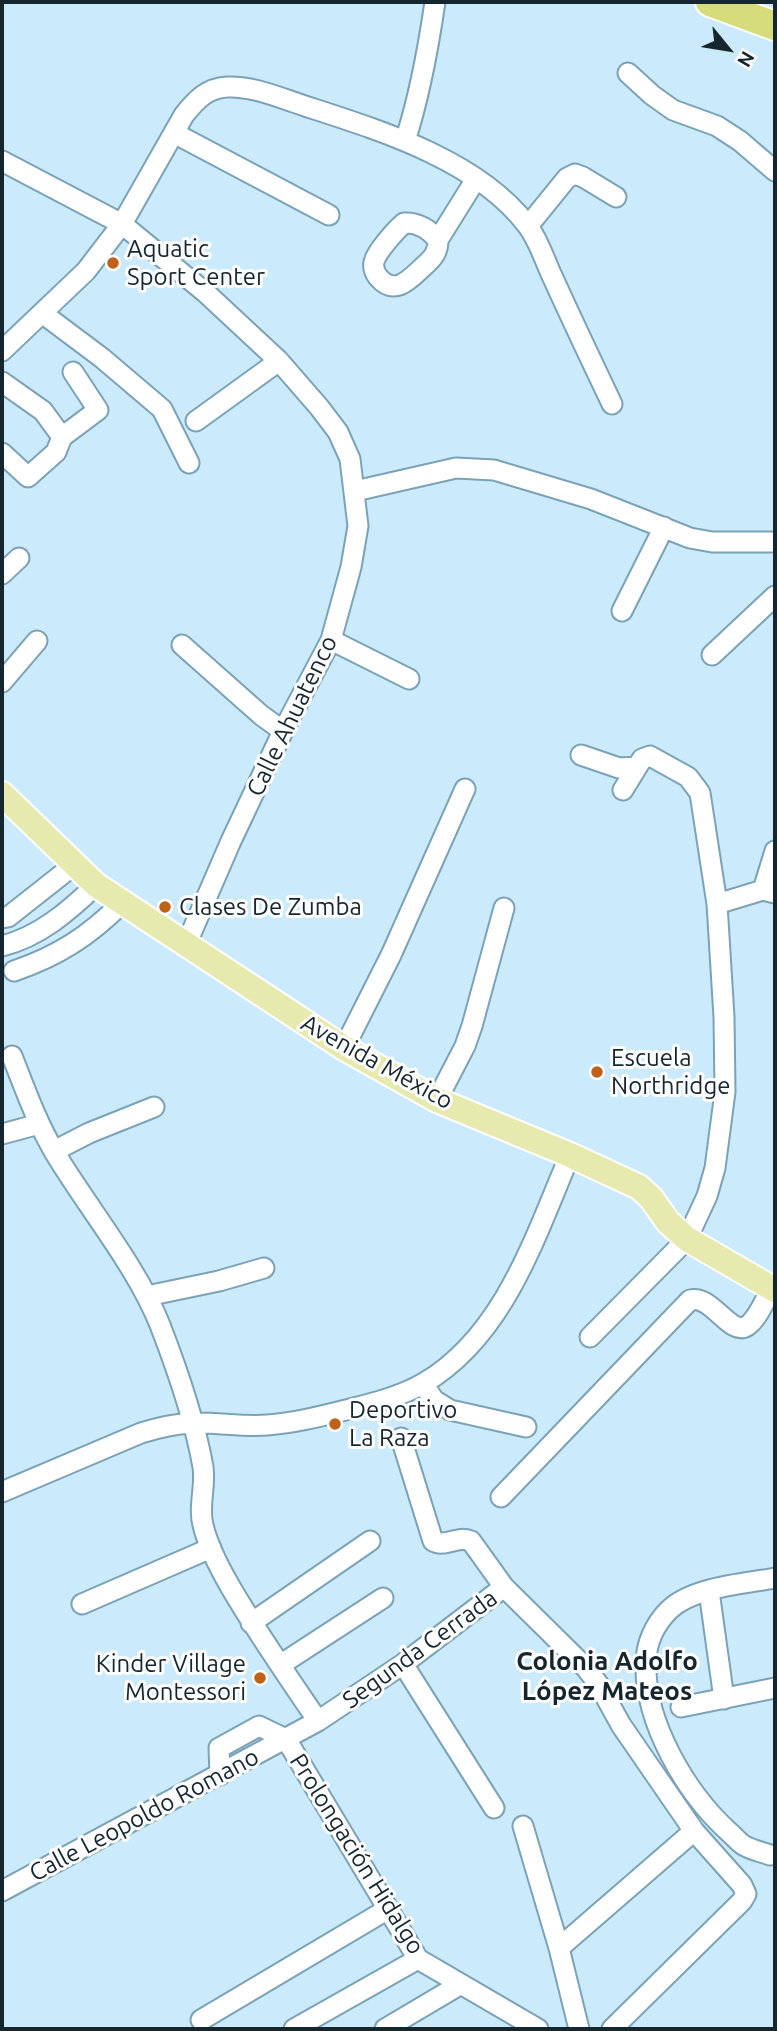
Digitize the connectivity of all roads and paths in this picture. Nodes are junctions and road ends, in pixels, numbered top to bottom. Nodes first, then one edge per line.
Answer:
1 (435, 2) edge
2 (710, 2) edge
3 (775, 26) edge
4 (628, 73) dead end
5 (174, 133) junction
6 (405, 141) junction
7 (2, 161) edge
8 (775, 172) edge
9 (476, 179) junction
10 (616, 197) dead end
11 (330, 215) dead end
12 (122, 224) junction
13 (528, 226) junction
14 (438, 240) dead end
15 (42, 313) junction
16 (2, 351) edge
17 (279, 361) junction
18 (73, 372) dead end
19 (2, 382) edge
20 (611, 404) dead end
21 (196, 421) dead end
22 (62, 438) junction
23 (2, 453) edge
24 (189, 463) dead end
25 (355, 491) junction
26 (664, 527) junction
27 (775, 541) edge
28 (19, 558) dead end
29 (2, 574) edge
30 (775, 596) edge
31 (622, 611) dead end
32 (331, 640) junction
33 (37, 641) dead end
34 (182, 645) dead end
35 (712, 655) dead end
36 (409, 679) dead end
37 (2, 681) edge
38 (284, 731) junction
39 (581, 755) dead end
40 (637, 766) junction
41 (465, 789) dead end
42 (623, 790) dead end
43 (2, 794) edge
44 (775, 851) edge
45 (74, 865) junction
46 (96, 885) junction
47 (769, 892) edge
48 (122, 903) junction
49 (717, 904) junction
50 (504, 908) dead end
51 (2, 918) edge
52 (186, 945) junction
53 (2, 946) edge
54 (14, 971) dead end
55 (344, 1048) junction
56 (12, 1056) dead end
57 (437, 1100) junction
58 (154, 1107) dead end
59 (39, 1124) junction
60 (2, 1134) edge
61 (54, 1151) junction
62 (570, 1155) junction
63 (687, 1239) junction
64 (264, 1268) dead end
65 (774, 1289) edge
66 (147, 1296) junction
67 (590, 1337) dead end
68 (423, 1384) junction
69 (193, 1423) junction
70 (526, 1427) dead end
71 (401, 1438) dead end
72 (2, 1492) edge
73 (501, 1497) dead end
74 (370, 1541) dead end
75 (211, 1548) junction
76 (775, 1578) edge
77 (504, 1587) junction
78 (709, 1591) junction
79 (383, 1598) dead end
80 (82, 1604) dead end
81 (251, 1623) junction
82 (403, 1664) junction
83 (280, 1665) junction
84 (775, 1688) edge
85 (724, 1699) junction
86 (681, 1707) dead end
87 (318, 1721) junction
88 (286, 1739) junction
89 (494, 1808) dead end
90 (523, 1826) dead end
91 (694, 1830) junction
92 (770, 1855) dead end
93 (2, 1891) edge
94 (388, 1909) junction
95 (559, 1948) junction
96 (418, 1959) junction
97 (461, 1984) junction
98 (201, 2020) dead end
99 (517, 2024) edge
100 (294, 2029) edge
101 (385, 2029) edge
102 (538, 2029) edge
103 (579, 2029) edge
104 (612, 2029) edge

1 - 6 street
2 - 3 highway
4 - 8 street
5 - 6 street
5 - 11 street
5 - 12 street
6 - 9 street
7 - 12 street, Calle Ahuatenco
9 - 13 street
9 - 14 street
10 - 13 street
12 - 15 street
12 - 17 street, Calle Ahuatenco
13 - 20 street
15 - 16 street
15 - 24 street
17 - 21 street
17 - 25 street, Calle Ahuatenco
18 - 22 street
19 - 22 street
22 - 23 street
25 - 26 street
25 - 32 street, Calle Ahuatenco
26 - 27 street
26 - 31 street
28 - 29 street
30 - 35 street
32 - 36 street
32 - 38 street, Calle Ahuatenco
33 - 37 street
34 - 38 street
38 - 52 street, Calle Ahuatenco
39 - 40 street
40 - 42 street
40 - 49 street
41 - 55 street
43 - 45 main road, Avenida México
44 - 47 street
45 - 46 main road, Avenida México
45 - 51 street
46 - 48 main road, Avenida México
46 - 53 street
47 - 49 street
48 - 52 main road, Avenida México
48 - 54 street
49 - 63 street
50 - 57 street
52 - 55 main road, Avenida México
55 - 57 main road, Avenida México
56 - 59 street, Prolongación Hidalgo
57 - 62 main road, Avenida México
58 - 61 street
59 - 60 street
59 - 61 street, Prolongación Hidalgo
61 - 66 street, Prolongación Hidalgo
62 - 63 main road, Avenida México
62 - 68 street
63 - 65 main road, Avenida México
63 - 67 street
64 - 66 street
65 - 73 street
66 - 69 street, Prolongación Hidalgo
68 - 69 street
68 - 70 street
69 - 72 street
69 - 75 street, Prolongación Hidalgo
71 - 77 street
74 - 81 street
75 - 80 street
75 - 81 street, Prolongación Hidalgo
76 - 78 street
77 - 82 street, Segunda Cerrada
77 - 91 street, Segunda Cerrada
78 - 85 street
78 - 92 street
79 - 83 street
81 - 83 street, Prolongación Hidalgo
82 - 87 street, Segunda Cerrada
82 - 89 street
83 - 87 street, Prolongación Hidalgo
84 - 85 street
85 - 86 street
87 - 88 street, Segunda Cerrada
88 - 93 street, Calle Leopoldo Romano
88 - 94 street, Prolongación Hidalgo
90 - 95 street
91 - 95 street
91 - 104 street, Segunda Cerrada
94 - 96 street, Prolongación Hidalgo
94 - 98 street
95 - 103 street
96 - 97 street, Prolongación Hidalgo
96 - 100 street
97 - 99 street, Prolongación Hidalgo
97 - 101 street
99 - 102 street, Prolongación Hidalgo

